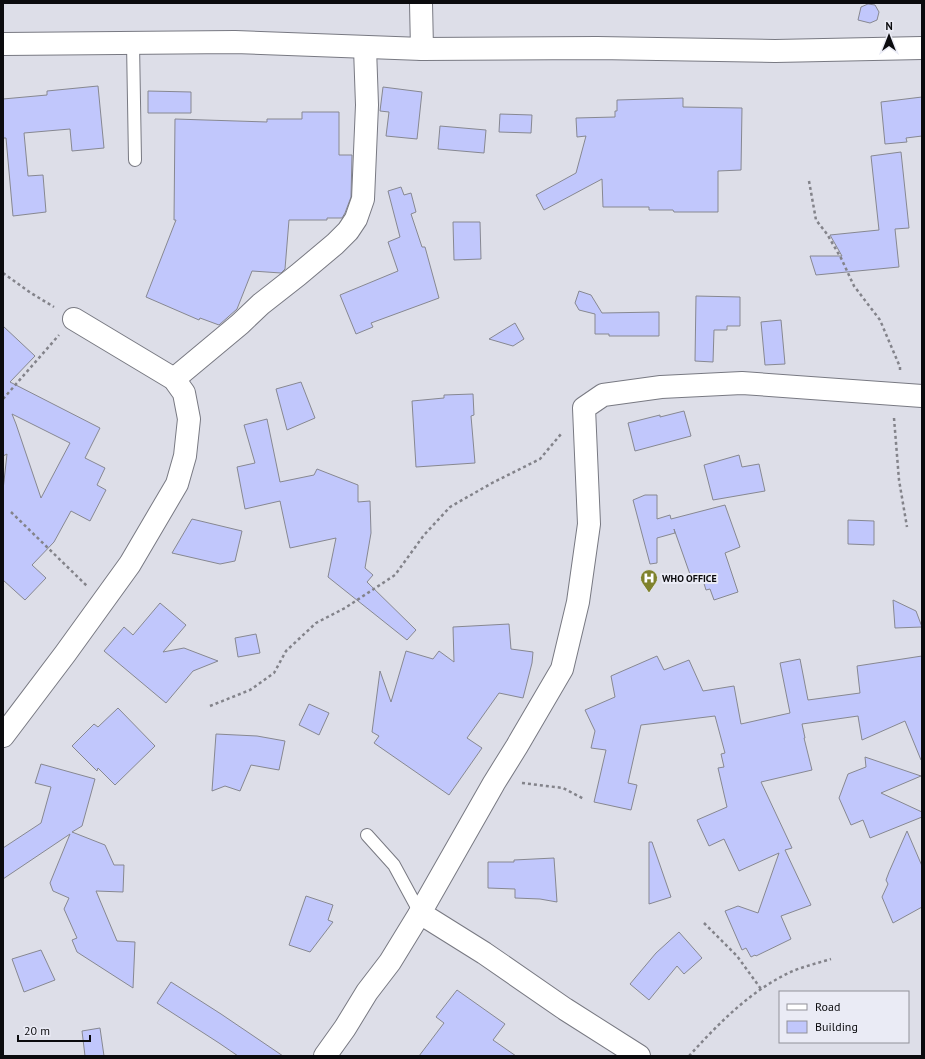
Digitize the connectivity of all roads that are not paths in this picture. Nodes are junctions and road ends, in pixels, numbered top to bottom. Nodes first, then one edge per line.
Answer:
1 (421, 3) edge
2 (133, 42) junction
3 (3, 44) edge
4 (365, 48) junction
5 (922, 48) edge
6 (422, 49) junction
7 (135, 160) dead end
8 (74, 319) road end
9 (174, 379) junction
10 (922, 396) edge
11 (3, 736) edge
12 (368, 835) dead end
13 (420, 913) junction
14 (325, 1056) edge
15 (639, 1056) edge

1 - 6 street
2 - 3 street
2 - 4 street
2 - 7 lane
4 - 6 street
4 - 9 street
5 - 6 street
8 - 9 street
9 - 11 street
10 - 13 street
12 - 13 lane
13 - 14 street
13 - 15 street

